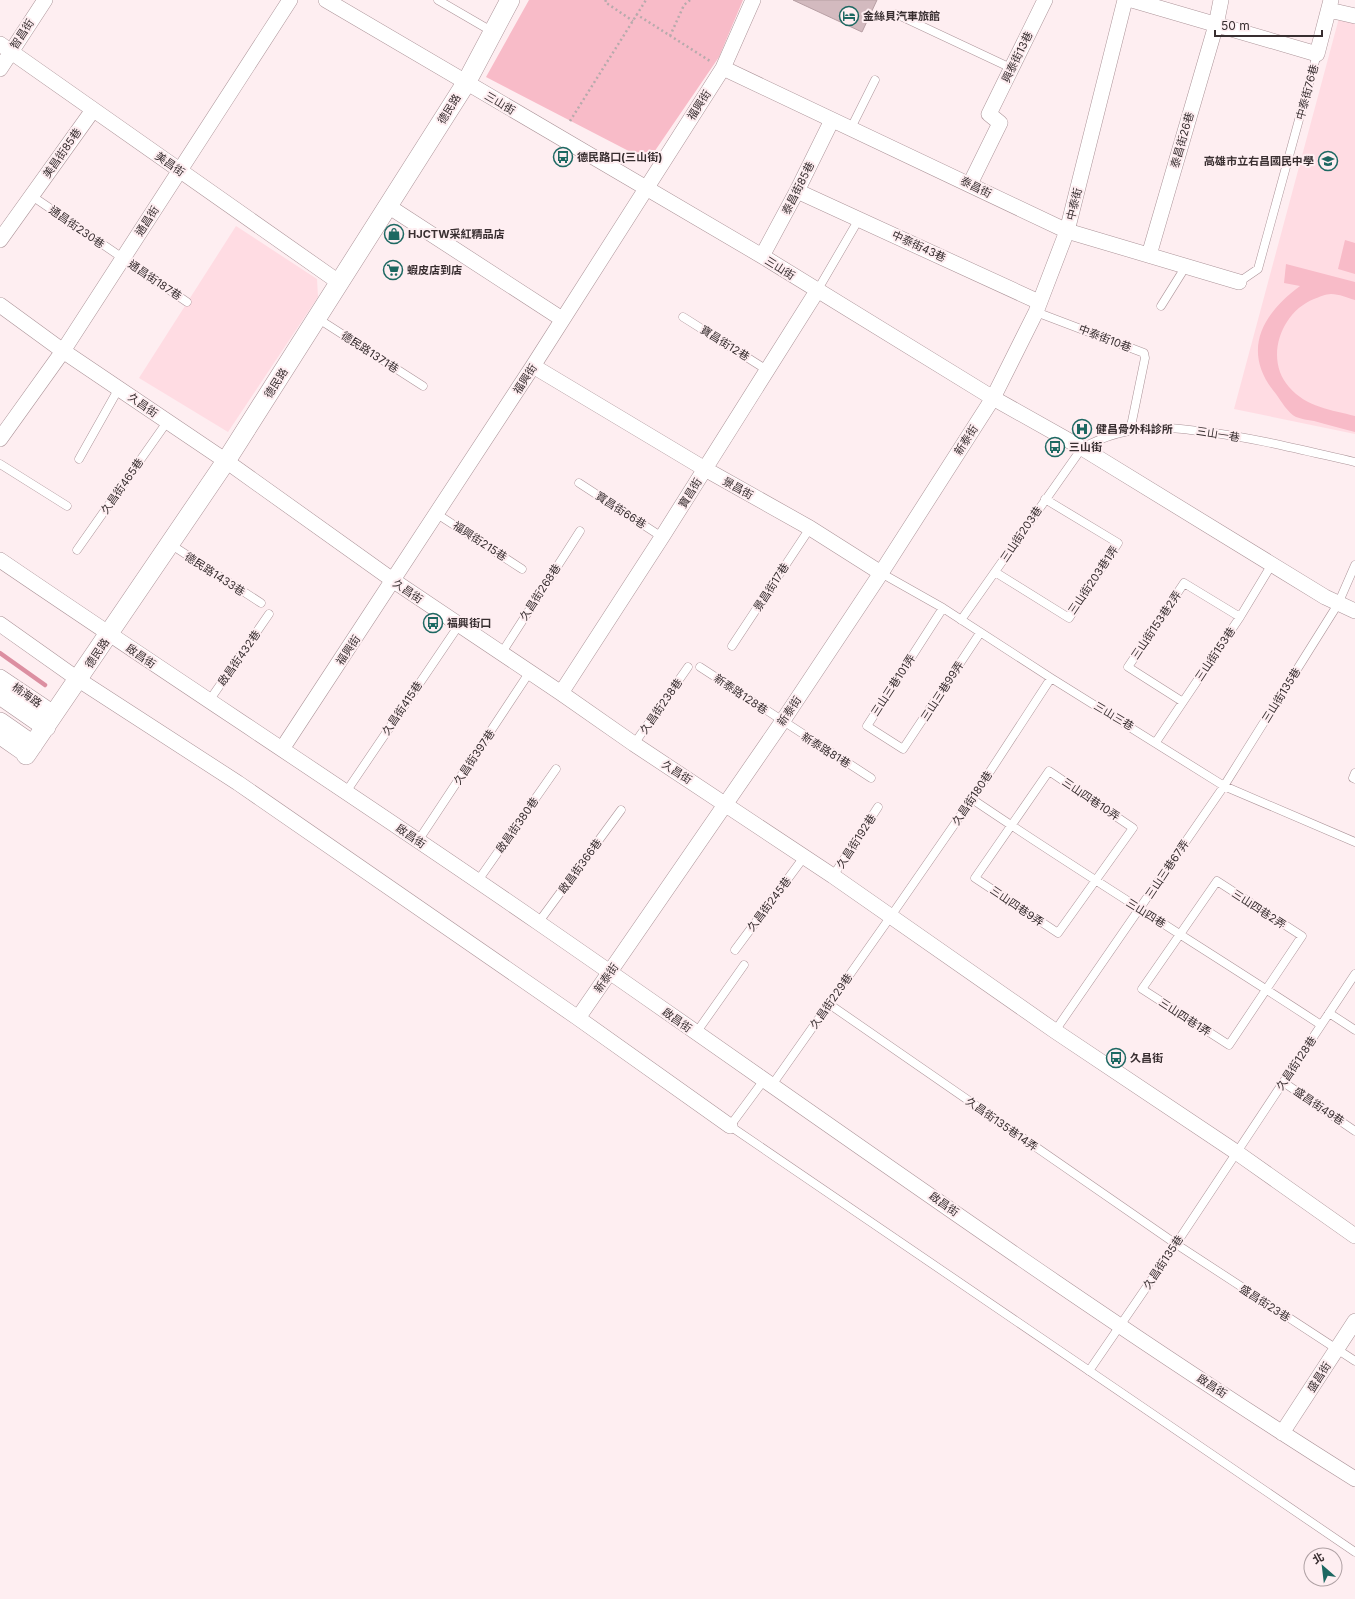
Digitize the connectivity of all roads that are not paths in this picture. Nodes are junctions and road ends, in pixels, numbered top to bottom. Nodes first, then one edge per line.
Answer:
1 (45, 0) edge
2 (290, 0) edge
3 (326, 0) edge
4 (438, 0) edge
5 (510, 0) edge
6 (753, 0) edge
7 (1046, 0) edge
8 (1125, 0) edge
9 (1132, 0) edge
10 (1221, 0) edge
11 (1330, 5) edge
12 (896, 14) dead end
13 (1355, 16) edge
14 (1216, 25) junction
15 (493, 32) junction
16 (5, 48) edge
17 (1317, 54) junction
18 (723, 68) junction
19 (1011, 68) junction
20 (0, 69) edge
21 (875, 80) dead end
22 (466, 83) junction
23 (93, 110) junction
24 (832, 120) junction
25 (850, 128) junction
26 (180, 170) junction
27 (970, 184) junction
28 (645, 189) junction
29 (798, 191) junction
30 (32, 196) junction
31 (388, 206) junction
32 (859, 218) junction
33 (1067, 231) junction
34 (0, 240) edge
35 (1149, 255) junction
36 (762, 256) junction
37 (123, 258) junction
38 (1186, 266) junction
39 (340, 282) junction
40 (1239, 282) joint
41 (817, 291) junction
42 (187, 302) dead end
43 (0, 305) edge
44 (1161, 306) dead end
45 (1038, 307) junction
46 (683, 317) dead end
47 (317, 318) junction
48 (562, 319) junction
49 (63, 351) junction
50 (533, 366) junction
51 (767, 370) junction
52 (423, 386) dead end
53 (119, 388) junction
54 (993, 398) junction
55 (167, 422) junction
56 (2, 431) edge
57 (1130, 431) junction
58 (1082, 448) junction
59 (79, 459) dead end
60 (226, 461) junction
61 (1355, 462) edge
62 (0, 464) edge
63 (705, 469) junction
64 (579, 483) dead end
65 (1045, 499) junction
66 (67, 506) dead end
67 (437, 514) junction
68 (810, 528) junction
69 (580, 531) dead end
70 (662, 537) junction
71 (170, 544) junction
72 (77, 550) dead end
73 (0, 560) edge
74 (1272, 564) junction
75 (1355, 565) edge
76 (522, 569) dead end
77 (995, 572) junction
78 (881, 573) junction
79 (394, 581) junction
80 (261, 604) dead end
81 (1338, 604) junction
82 (943, 608) junction
83 (1355, 611) edge
84 (269, 614) dead end
85 (1240, 617) junction
86 (961, 620) junction
87 (0, 624) edge
88 (459, 625) junction
89 (980, 633) junction
90 (109, 634) junction
91 (732, 646) dead end
92 (501, 654) junction
93 (688, 667) dead end
94 (700, 667) dead end
95 (530, 673) junction
96 (0, 676) edge
97 (1051, 678) junction
98 (79, 680) junction
99 (561, 693) junction
100 (0, 695) edge
101 (209, 701) junction
102 (1183, 702) junction
103 (50, 721) junction
104 (0, 722) edge
105 (782, 722) junction
106 (0, 737) edge
107 (1156, 742) junction
108 (634, 744) junction
109 (282, 749) junction
110 (903, 749) joint
111 (30, 750) junction
112 (556, 768) dead end
113 (1355, 773) edge
114 (870, 778) dead end
115 (1355, 779) edge
116 (1224, 786) junction
117 (346, 792) junction
118 (972, 799) junction
119 (725, 804) junction
120 (878, 807) dead end
121 (621, 810) dead end
122 (1011, 825) junction
123 (418, 841) junction
124 (1355, 842) edge
125 (804, 857) junction
126 (833, 876) junction
127 (1095, 881) junction
128 (477, 882) junction
129 (1139, 909) junction
130 (892, 916) junction
131 (538, 923) junction
132 (1180, 934) junction
133 (735, 950) dead end
134 (744, 965) dead end
135 (609, 973) junction
136 (1355, 974) edge
137 (1266, 990) junction
138 (829, 1004) junction
139 (1329, 1013) junction
140 (578, 1018) junction
141 (1321, 1025) junction
142 (1355, 1030) edge
143 (1055, 1031) junction
144 (696, 1033) junction
145 (1283, 1082) junction
146 (768, 1083) junction
147 (730, 1126) junction
148 (1355, 1131) edge
149 (1236, 1152) junction
150 (1355, 1236) edge
151 (1176, 1244) junction
152 (1355, 1321) edge
153 (1120, 1326) junction
154 (1337, 1349) junction
155 (1355, 1361) edge
156 (1089, 1371) junction
157 (1282, 1433) junction
158 (1355, 1479) edge
159 (1355, 1552) edge

1 - 16 street, 智昌街
2 - 26 street, 通昌街
3 - 22 street, 三山街
4 - 15 lane
5 - 15 street, 德民路
6 - 18 street, 福興街
7 - 19 street, 興泰街13巷
8 - 33 street, 中泰街
9 - 14 street, 中泰街76巷
10 - 14 street, 泰昌街26巷
11 - 13 street
11 - 17 street
12 - 19 lane
14 - 17 street, 中泰街76巷
14 - 35 street, 泰昌街26巷
15 - 22 street, 德民路
16 - 20 street, 智昌街
16 - 23 street, 美昌街
17 - 40 lane, 中泰街76巷
18 - 24 street, 泰昌街
18 - 28 street, 福興街
19 - 27 street, 興泰街13巷
21 - 25 lane
22 - 28 street, 三山街
22 - 31 street, 德民路
23 - 26 street, 美昌街
23 - 30 street, 美昌街85巷
24 - 25 street, 泰昌街
24 - 29 street, 泰昌街85巷
25 - 27 street, 泰昌街
26 - 37 street, 通昌街
26 - 39 street, 美昌街
27 - 33 street, 泰昌街
28 - 36 street, 三山街
28 - 48 street, 福興街
29 - 32 street, 中泰街43巷
29 - 36 street, 泰昌街85巷
30 - 34 street, 美昌街85巷
30 - 37 lane, 通昌街230巷
31 - 39 street, 德民路
31 - 48 street
32 - 41 lane
32 - 45 street, 中泰街43巷
33 - 35 street, 泰昌街
33 - 45 street, 中泰街
35 - 38 street, 泰昌街
36 - 41 street, 三山街
37 - 42 lane, 通昌街187巷
37 - 49 street, 通昌街
38 - 40 street, 泰昌街
38 - 44 lane
39 - 47 street, 德民路
41 - 51 street, 寶昌街
41 - 54 street, 三山街
43 - 49 street, 久昌街
45 - 54 street, 中泰街
45 - 57 lane, 中泰街10巷
46 - 51 lane, 寶昌街12巷
47 - 52 lane, 德民路1371巷
47 - 60 street, 德民路
48 - 50 street, 福興街
49 - 53 street, 久昌街
49 - 56 street, 通昌街
50 - 63 street, 景昌街
50 - 67 street, 福興街
51 - 63 street, 寶昌街
53 - 55 street, 久昌街
53 - 59 lane
54 - 58 street, 三山街
54 - 78 street, 新泰街
55 - 60 street, 久昌街
55 - 72 lane, 久昌街465巷
57 - 58 lane, 三山一巷
57 - 61 lane, 三山一巷
58 - 65 lane, 三山街203巷
58 - 74 street, 三山街
60 - 71 street, 德民路
60 - 79 street, 久昌街
62 - 66 lane
63 - 68 street, 景昌街
63 - 70 street, 寶昌街
64 - 70 lane, 寶昌街66巷
65 - 77 lane, 三山街203巷
65 - 77 lane, 三山街203巷1弄
67 - 76 lane, 福興街215巷
67 - 79 street, 福興街
68 - 78 street, 景昌街
68 - 91 lane, 景昌街17巷
69 - 92 lane, 久昌街268巷
70 - 99 street, 寶昌街
71 - 80 lane, 德民路1433巷
71 - 90 street, 德民路
73 - 90 street, 啟昌街
74 - 81 street, 三山街
74 - 85 lane, 三山街153巷
75 - 81 lane, 三山街135巷
77 - 86 lane, 三山街203巷
78 - 82 lane, 三山三巷
78 - 105 street, 新泰街
79 - 88 street, 久昌街
79 - 109 street, 福興街
81 - 83 street, 三山街
81 - 116 lane, 三山街135巷
82 - 86 lane, 三山三巷
82 - 110 lane, 三山三巷101弄
84 - 101 lane, 啟昌街432巷
85 - 102 lane, 三山街153巷
85 - 102 lane, 三山街153巷2弄
86 - 89 lane, 三山三巷
87 - 98 street
88 - 92 street, 久昌街
88 - 117 lane, 久昌街415巷
89 - 97 lane, 三山三巷
89 - 110 lane, 三山三巷99弄
90 - 98 street, 德民路
90 - 101 street, 啟昌街
92 - 95 street, 久昌街
93 - 108 lane, 久昌街238巷
94 - 105 lane, 新泰路128巷
95 - 99 street, 久昌街
95 - 123 lane, 久昌街397巷
96 - 103 street, 楠海路
97 - 107 lane, 三山三巷
97 - 118 lane, 久昌街180巷
98 - 103 street, 德民路
98 - 140 street
99 - 108 street, 久昌街
100 - 103 street, 楠海路
101 - 109 street, 啟昌街
102 - 107 lane, 三山街153巷
103 - 111 street, 德民路
104 - 111 street
105 - 114 lane, 新泰路81巷
105 - 119 street, 新泰街
106 - 111 street
107 - 116 lane, 三山三巷
108 - 119 street, 久昌街
109 - 117 street, 啟昌街
112 - 128 lane, 啟昌街380巷
113 - 115 lane
116 - 124 lane, 三山三巷
116 - 129 lane, 三山三巷67弄
117 - 123 street, 啟昌街
118 - 122 lane, 三山四巷
118 - 130 lane, 久昌街180巷
119 - 125 street, 久昌街
119 - 135 street, 新泰街
120 - 126 lane, 久昌街192巷
121 - 131 lane, 啟昌街366巷
122 - 127 lane, 三山四巷
122 - 127 lane, 三山四巷9弄
122 - 127 lane, 三山四巷10弄
123 - 128 street, 啟昌街
125 - 126 street, 久昌街
125 - 133 lane, 久昌街245巷
126 - 130 street, 久昌街
127 - 129 lane, 三山四巷
128 - 131 street, 啟昌街
129 - 132 lane, 三山四巷
129 - 143 lane, 三山三巷67弄
130 - 138 lane, 久昌街229巷
130 - 143 street, 久昌街
131 - 135 street, 啟昌街
132 - 137 lane, 三山四巷
132 - 137 lane, 三山四巷2弄
132 - 137 lane, 三山四巷1弄
134 - 144 lane
135 - 140 street, 新泰街
135 - 144 street, 啟昌街
136 - 139 lane, 久昌街128巷
137 - 141 lane, 三山四巷
138 - 146 lane, 久昌街229巷
138 - 151 lane, 久昌街135巷14弄
139 - 141 lane, 久昌街128巷
139 - 142 lane
140 - 147 street
141 - 145 lane, 久昌街128巷
143 - 149 street, 久昌街
144 - 146 street, 啟昌街
145 - 148 lane, 盛昌街49巷
145 - 149 lane, 久昌街128巷
146 - 147 lane, 久昌街229巷
146 - 153 street, 啟昌街
147 - 156 lane
149 - 150 street, 久昌街
149 - 151 lane, 久昌街135巷
151 - 153 lane, 久昌街135巷
151 - 154 lane, 盛昌街23巷
152 - 154 street, 盛昌街
153 - 156 lane, 久昌街135巷
153 - 157 street, 啟昌街
154 - 155 lane, 盛昌街23巷
154 - 157 street, 盛昌街
156 - 159 lane
157 - 158 street, 啟昌街

